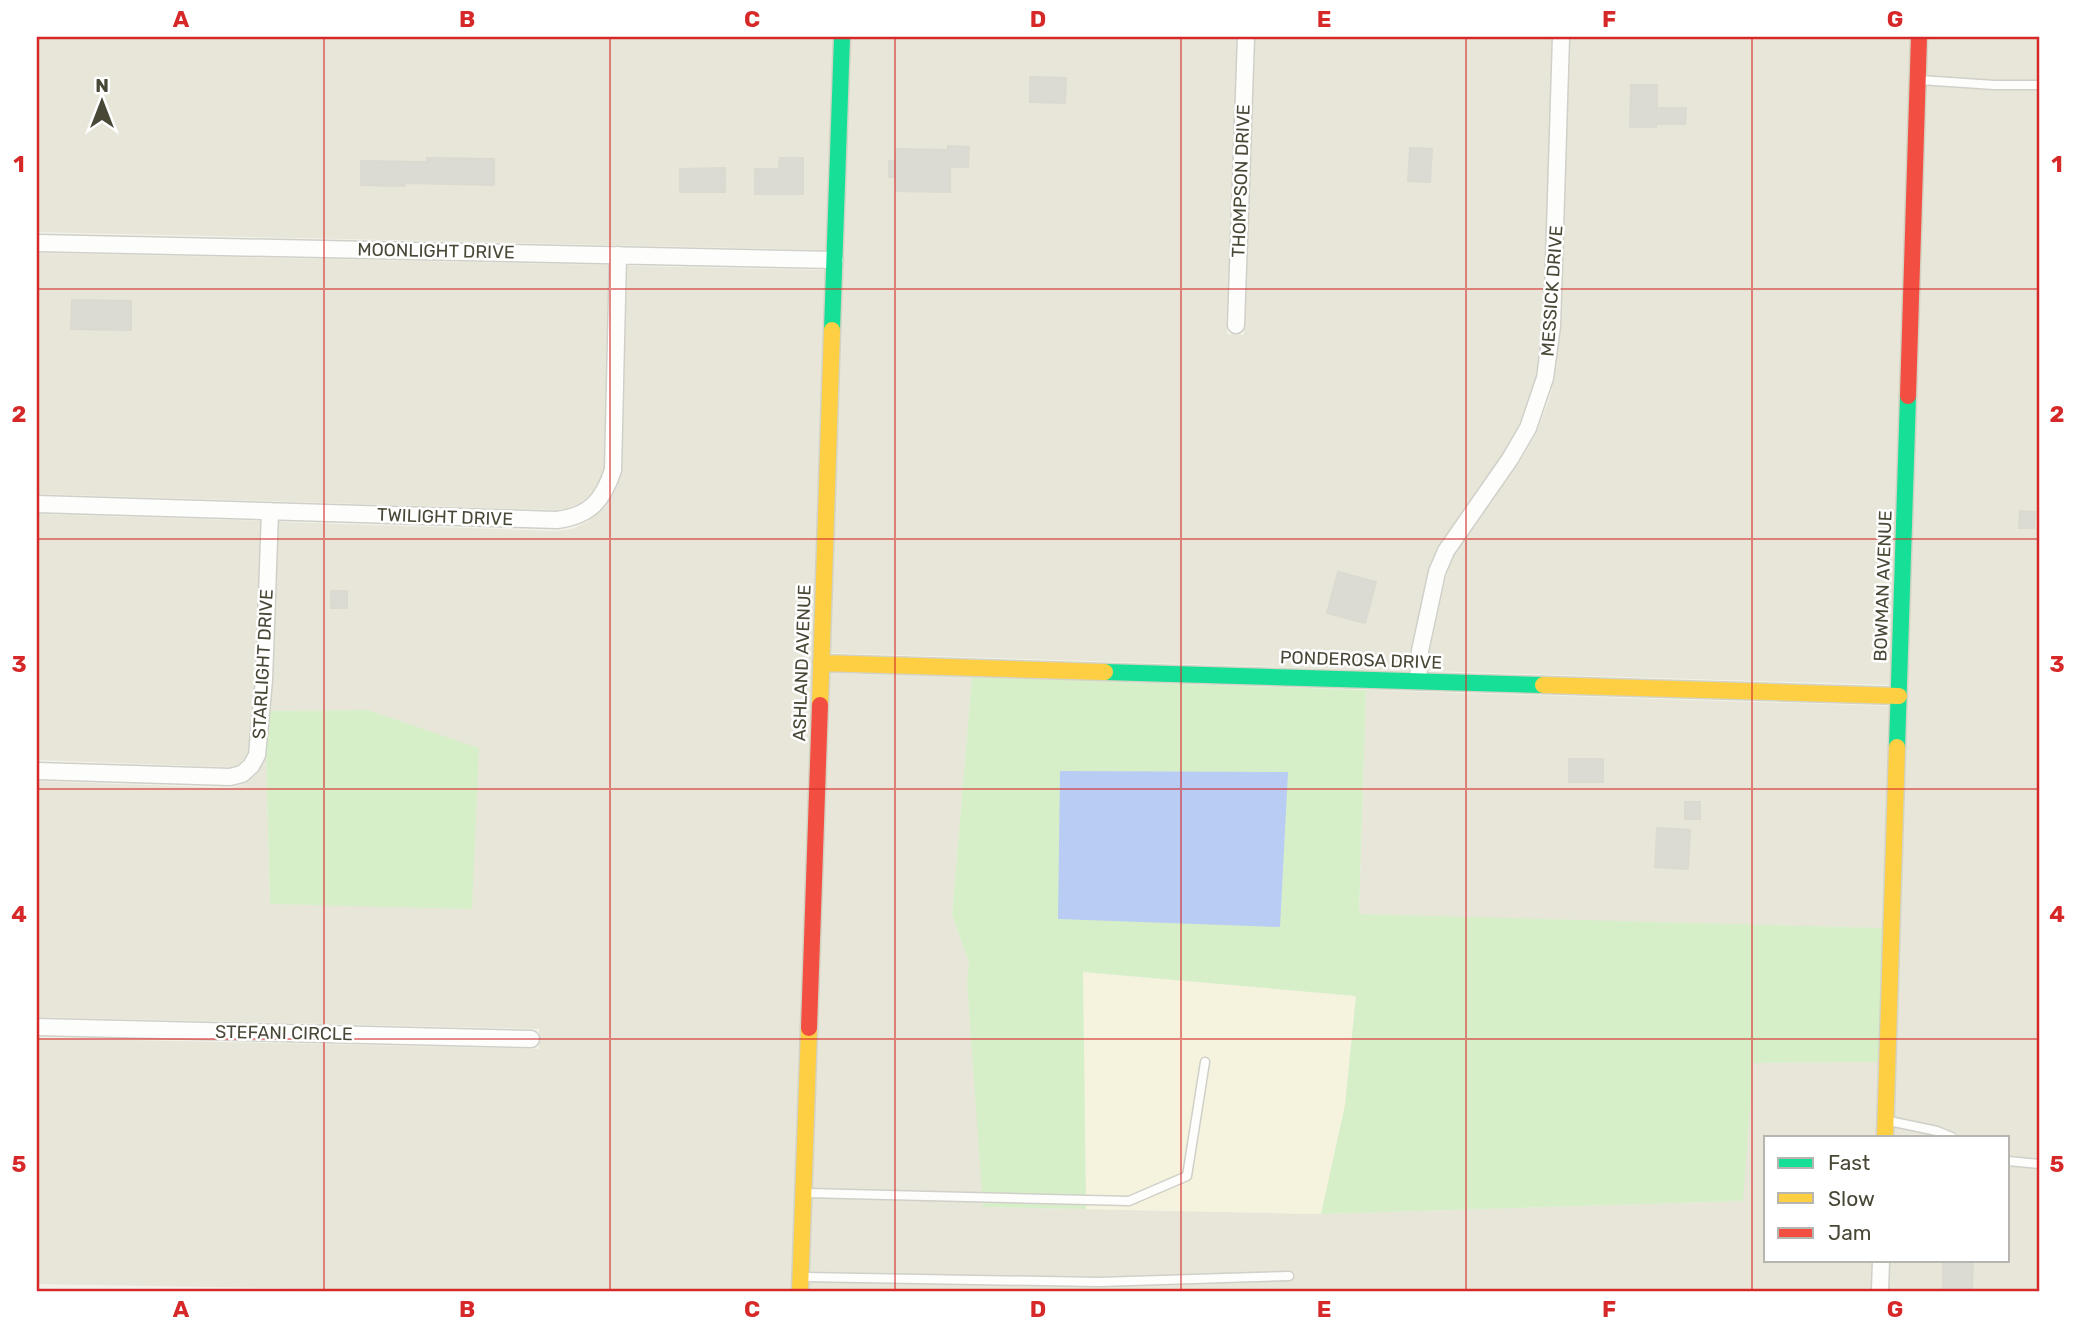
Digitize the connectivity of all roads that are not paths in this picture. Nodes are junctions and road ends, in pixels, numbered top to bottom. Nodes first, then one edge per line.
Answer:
1 (842, 37) edge
2 (1246, 37) edge
3 (1561, 37) edge
4 (1919, 37) edge
5 (1917, 80) junction
6 (2039, 85) edge
7 (37, 243) edge
8 (618, 255) junction
9 (835, 260) junction
10 (1236, 325) dead end
11 (37, 504) edge
12 (270, 511) junction
13 (821, 663) junction
14 (1418, 681) junction
15 (1899, 696) junction
16 (37, 771) edge
17 (37, 1027) edge
18 (531, 1039) dead end
19 (1205, 1062) dead end
20 (1885, 1129) edge
21 (1950, 1136) edge
22 (2010, 1161) edge
23 (2039, 1164) edge
24 (804, 1193) junction
25 (1881, 1262) edge
26 (1289, 1276) dead end
27 (801, 1284) edge
28 (1880, 1291) edge

1 - 9 street, ASHLAND AVENUE
2 - 10 street, THOMPSON DRIVE
3 - 14 street, MESSICK DRIVE
4 - 5 street, BOWMAN AVENUE
5 - 6 lane
5 - 15 street, BOWMAN AVENUE
7 - 8 street, MOONLIGHT DRIVE
8 - 9 street, MOONLIGHT DRIVE
8 - 12 street, TWILIGHT DRIVE
9 - 13 street, ASHLAND AVENUE
11 - 12 street, TWILIGHT DRIVE
12 - 16 street, STARLIGHT DRIVE
13 - 14 street, PONDEROSA DRIVE
13 - 24 street, ASHLAND AVENUE
14 - 15 street, PONDEROSA DRIVE
15 - 20 street, BOWMAN AVENUE
17 - 18 street, STEFANI CIRCLE
19 - 24 lane
20 - 21 lane
22 - 23 lane
24 - 27 street, ASHLAND AVENUE
25 - 28 street
26 - 27 lane

